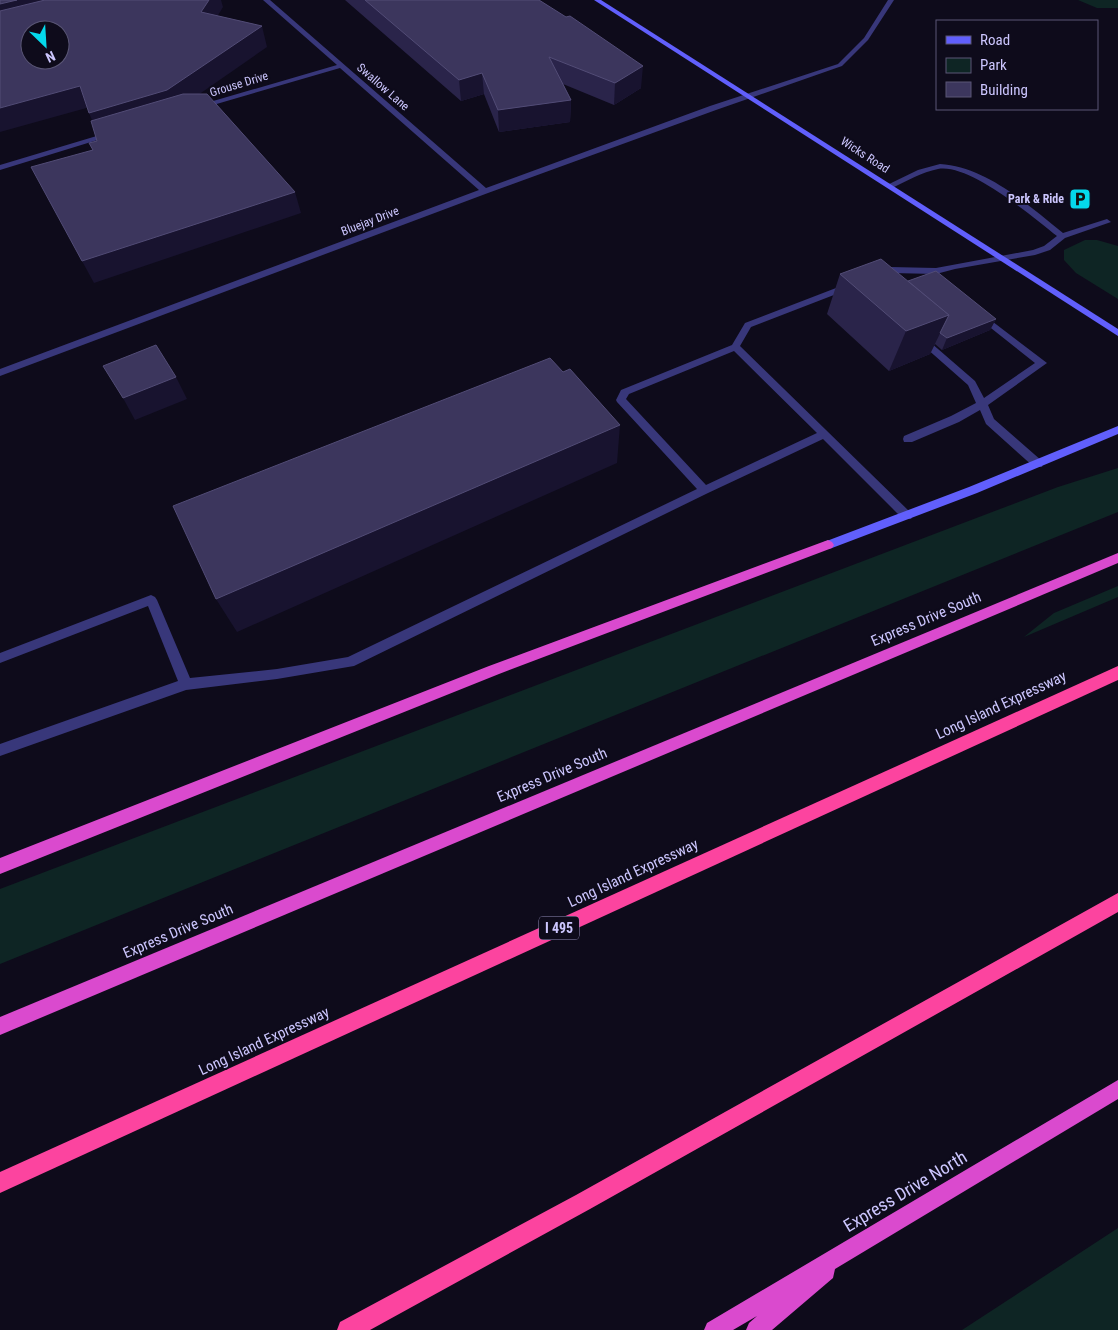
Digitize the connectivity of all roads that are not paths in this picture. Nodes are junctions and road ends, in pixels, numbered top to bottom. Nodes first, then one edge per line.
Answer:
1 (266, 0) edge
2 (597, 0) edge
3 (891, 0) edge
4 (341, 66) junction
5 (750, 96) junction
6 (189, 111) edge
7 (123, 131) edge
8 (0, 168) edge
9 (889, 186) junction
10 (486, 191) junction
11 (1107, 222) dead end
12 (1062, 236) junction
13 (1003, 259) junction
14 (925, 272) junction
15 (874, 277) edge
16 (857, 283) edge
17 (941, 284) edge
18 (972, 308) edge
19 (914, 333) edge
20 (1118, 333) edge
21 (735, 347) junction
22 (0, 373) edge
23 (982, 405) junction
24 (1118, 430) edge
25 (825, 434) junction
26 (908, 439) dead end
27 (1038, 464) junction
28 (704, 490) junction
29 (907, 516) junction
30 (828, 546) joint
31 (1118, 558) edge
32 (0, 658) edge
33 (1118, 673) edge
34 (186, 684) junction
35 (0, 750) edge
36 (0, 866) edge
37 (1118, 902) edge
38 (0, 1026) edge
39 (1118, 1088) edge
40 (0, 1183) edge
41 (857, 1244) junction
42 (348, 1330) edge
43 (714, 1330) edge
44 (756, 1330) edge

1 - 4 street, Swallow Lane
2 - 5 main road, Wicks Road
3 - 5 street, Bluejay Drive
4 - 6 street, Grouse Drive
4 - 10 street, Swallow Lane
5 - 9 main road, Wicks Road
5 - 10 street, Bluejay Drive
7 - 8 street
9 - 12 street
9 - 13 main road, Wicks Road
10 - 22 street, Bluejay Drive
11 - 12 street
12 - 13 street
13 - 14 street
13 - 20 main road, Wicks Road
14 - 15 street
14 - 17 street
16 - 21 street
18 - 23 street
19 - 23 street
21 - 25 street
21 - 28 street
23 - 26 street
23 - 27 street
24 - 27 main road
25 - 28 street
25 - 29 street
27 - 29 main road
28 - 34 street
29 - 30 main road
30 - 36 highway
31 - 38 highway, Express Drive South
32 - 34 street
33 - 40 highway, Long Island Expressway / I 495
34 - 35 street
37 - 42 highway
39 - 41 highway, Express Drive North
41 - 43 highway, Express Drive North
41 - 44 highway

